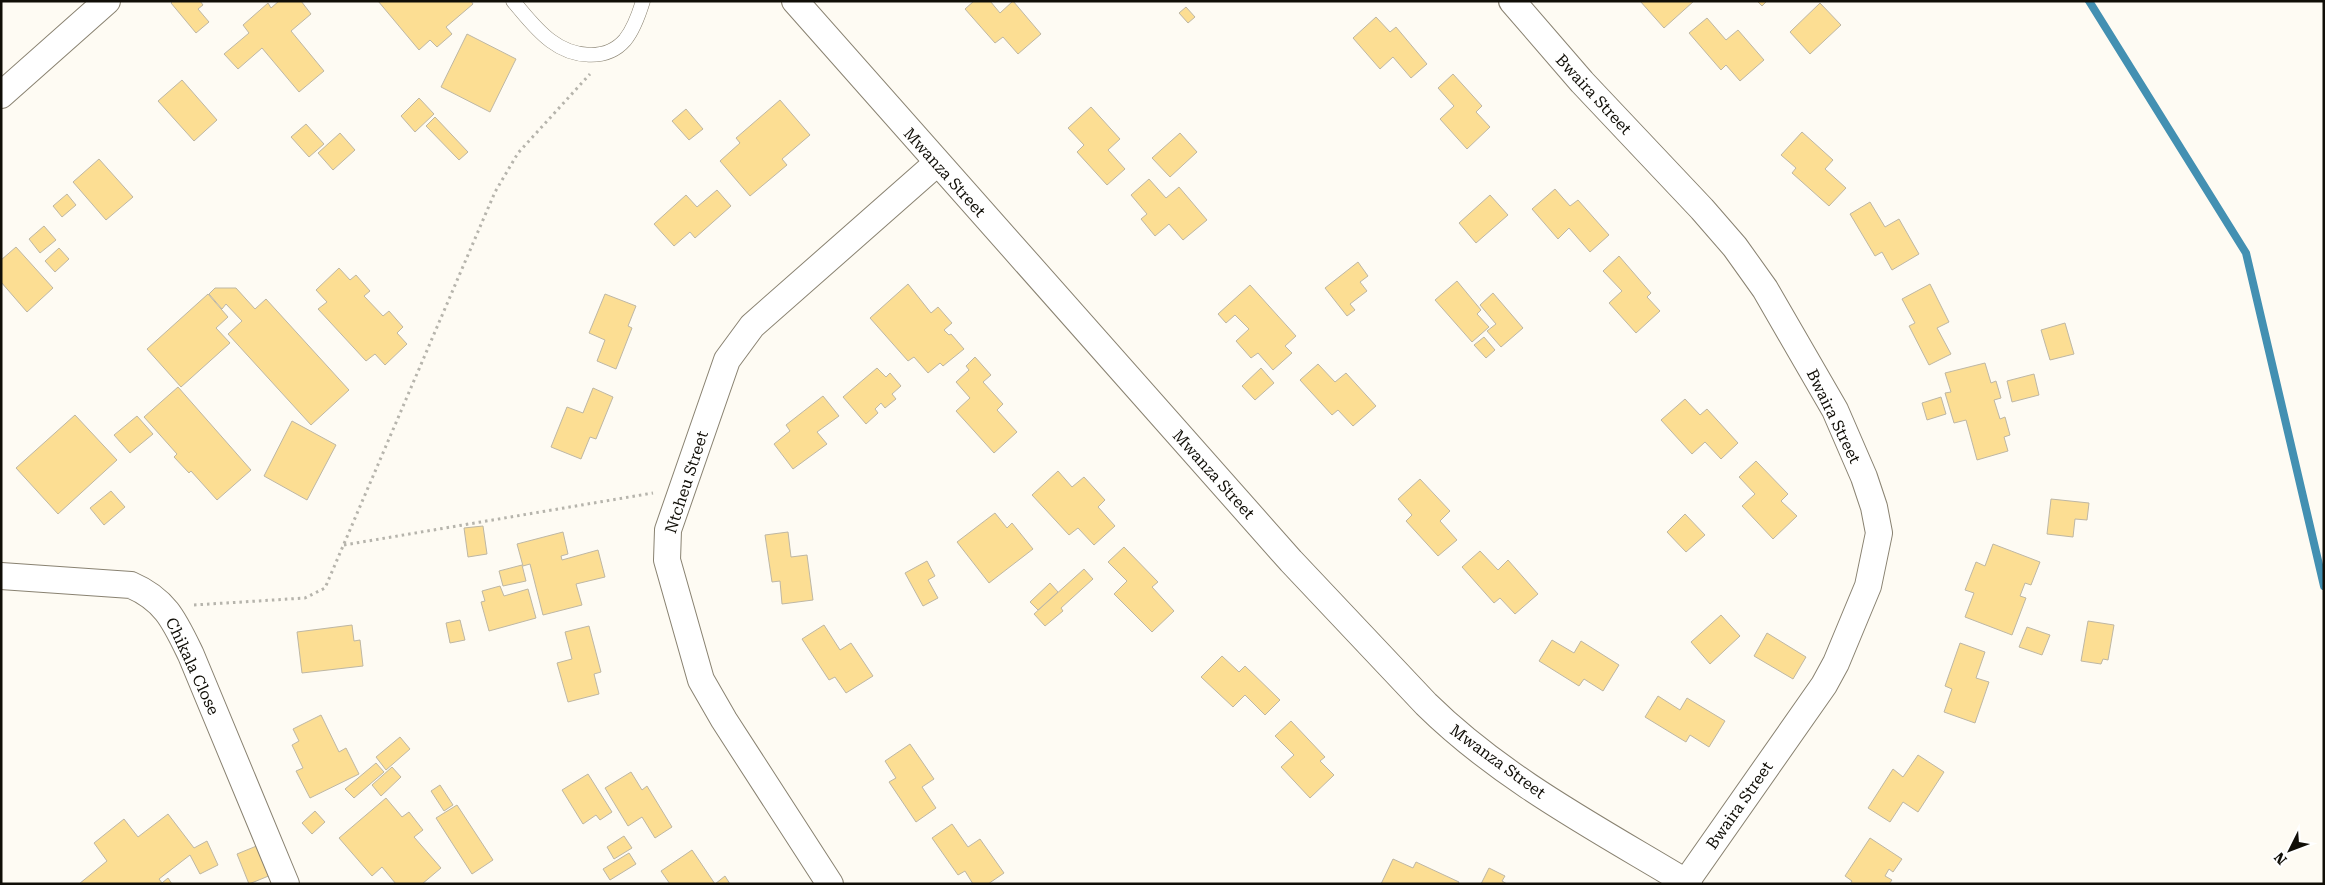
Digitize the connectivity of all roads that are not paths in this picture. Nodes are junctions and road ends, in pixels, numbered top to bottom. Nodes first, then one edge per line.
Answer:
1 (107, 1) edge
2 (513, 1) edge
3 (643, 1) edge
4 (795, 1) edge
5 (1512, 1) edge
6 (1, 95) edge
7 (936, 162) junction
8 (1, 576) edge
9 (1687, 883) edge
10 (286, 884) edge
11 (830, 884) edge

1 - 6 street
2 - 3 lane
4 - 7 street, Mwanza Street
5 - 9 street, Bwaira Street
7 - 9 street, Mwanza Street
7 - 11 street, Ntcheu Street
8 - 10 street, Chikala Close

